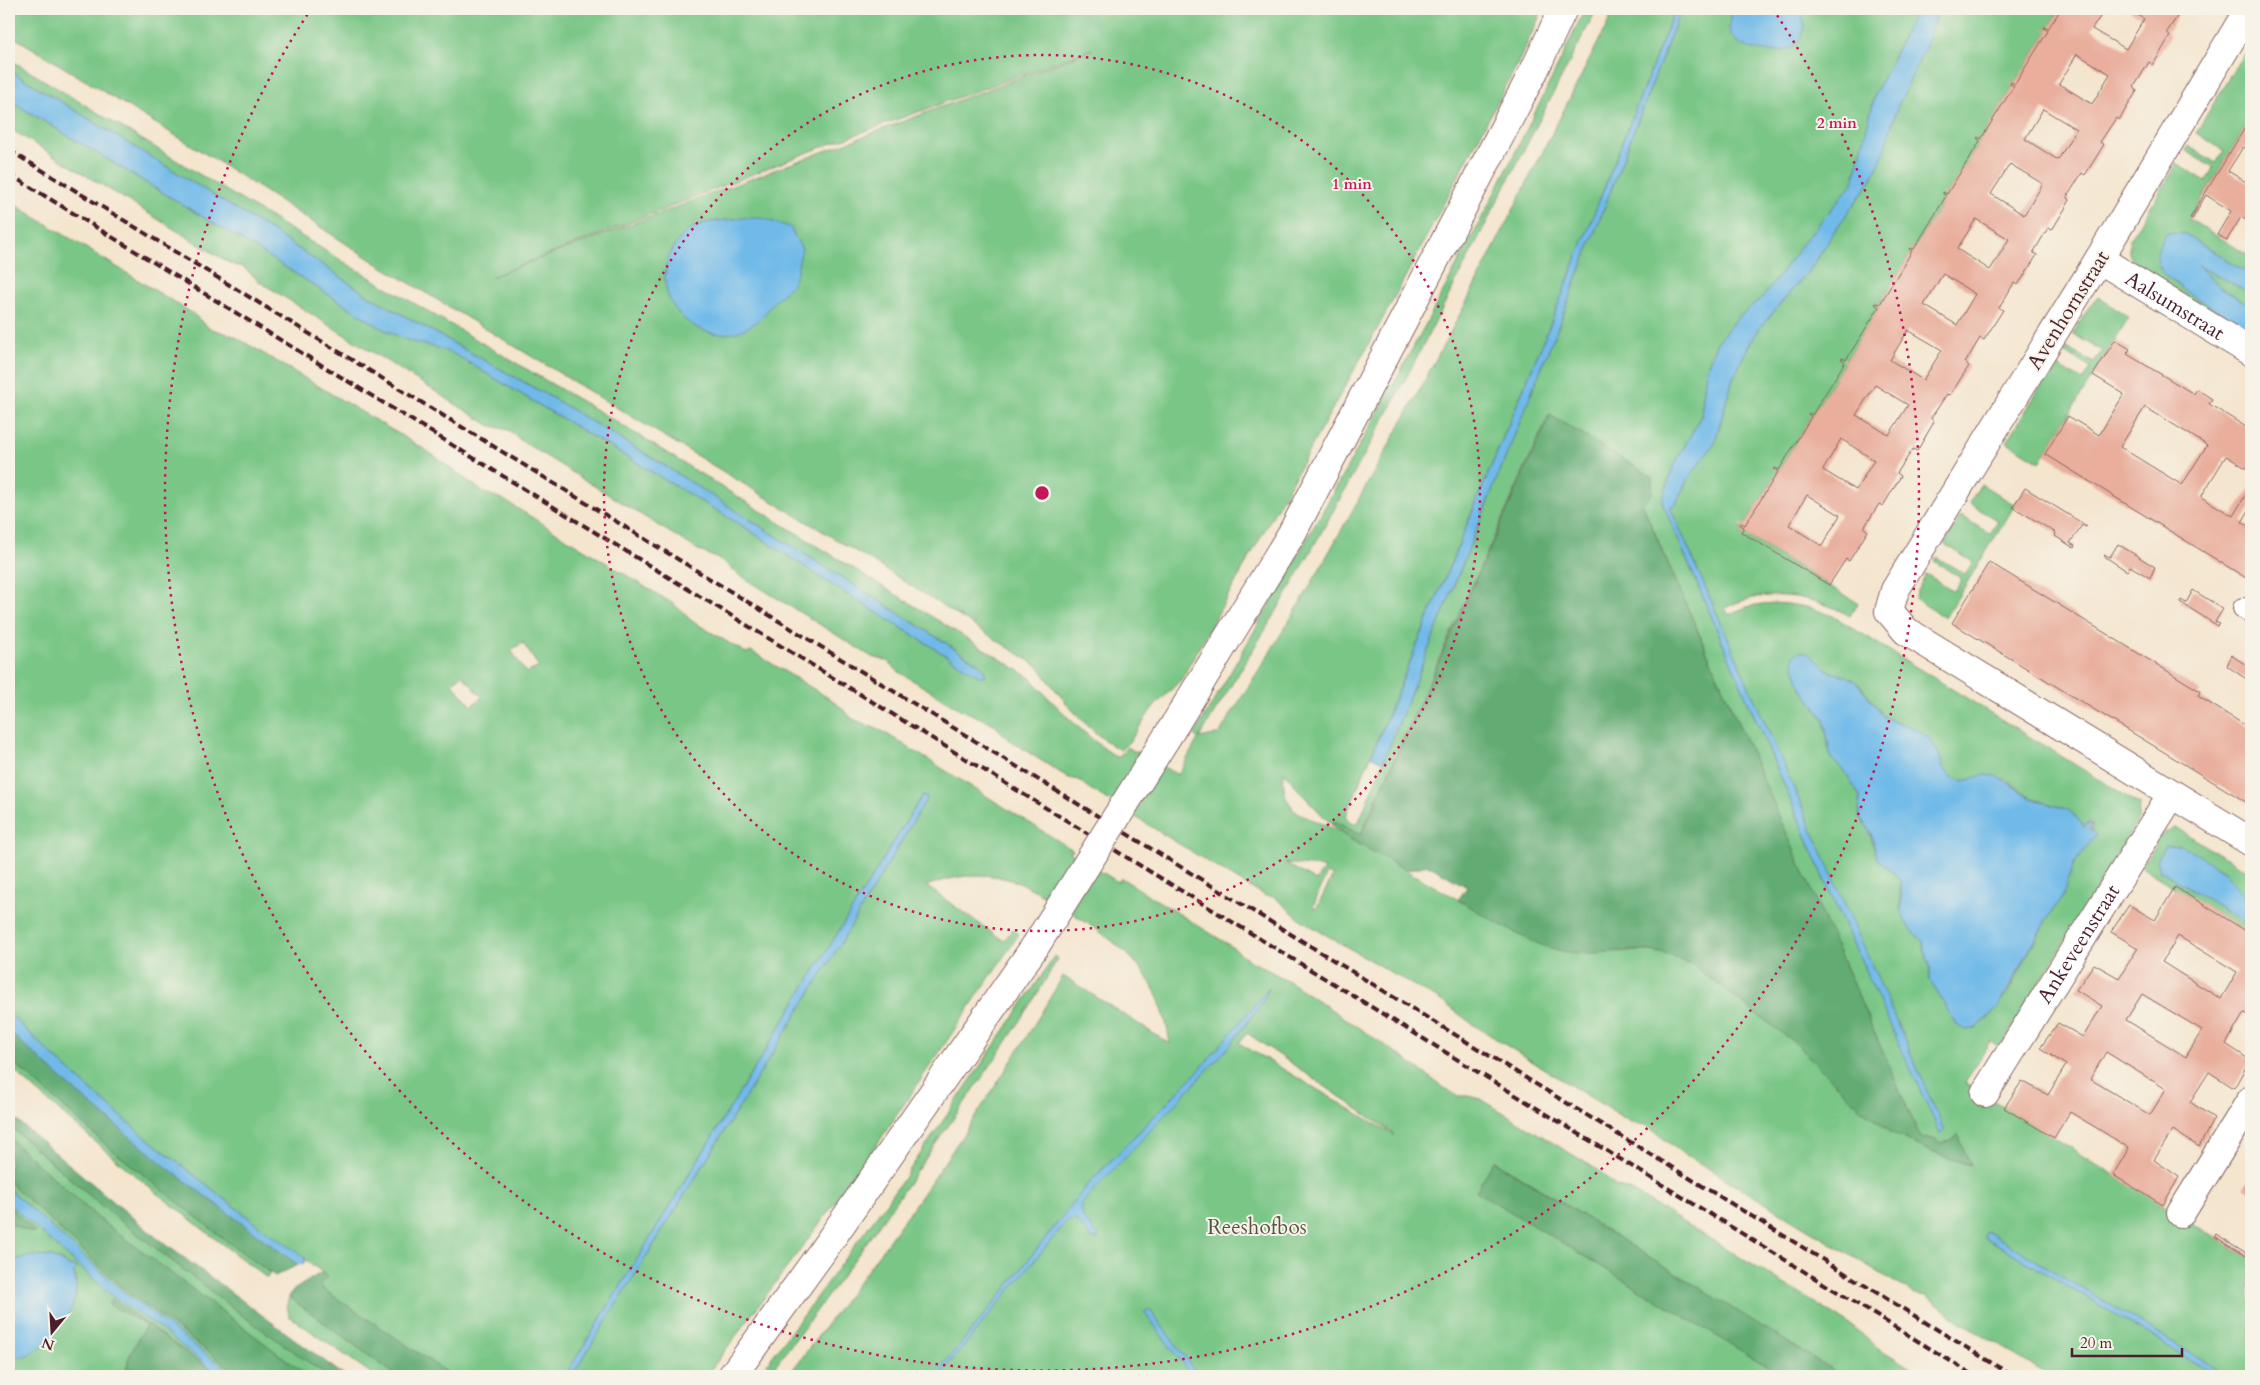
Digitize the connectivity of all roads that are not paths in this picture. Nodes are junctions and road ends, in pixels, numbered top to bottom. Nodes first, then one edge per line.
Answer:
1 (1563, 9) edge
2 (2249, 9) edge
3 (2099, 259) junction
4 (2251, 352) edge
5 (2172, 794) junction
6 (2251, 842) edge
7 (1985, 1093) dead end
8 (2251, 1100) edge
9 (2181, 1213) dead end
10 (732, 1376) edge

1 - 10 street, bridge
2 - 3 street, Avenhornstraat
3 - 4 street, Aalsumstraat
3 - 5 street, Avenhornstraat
5 - 6 street
5 - 7 street, Ankeveenstraat
8 - 9 street

